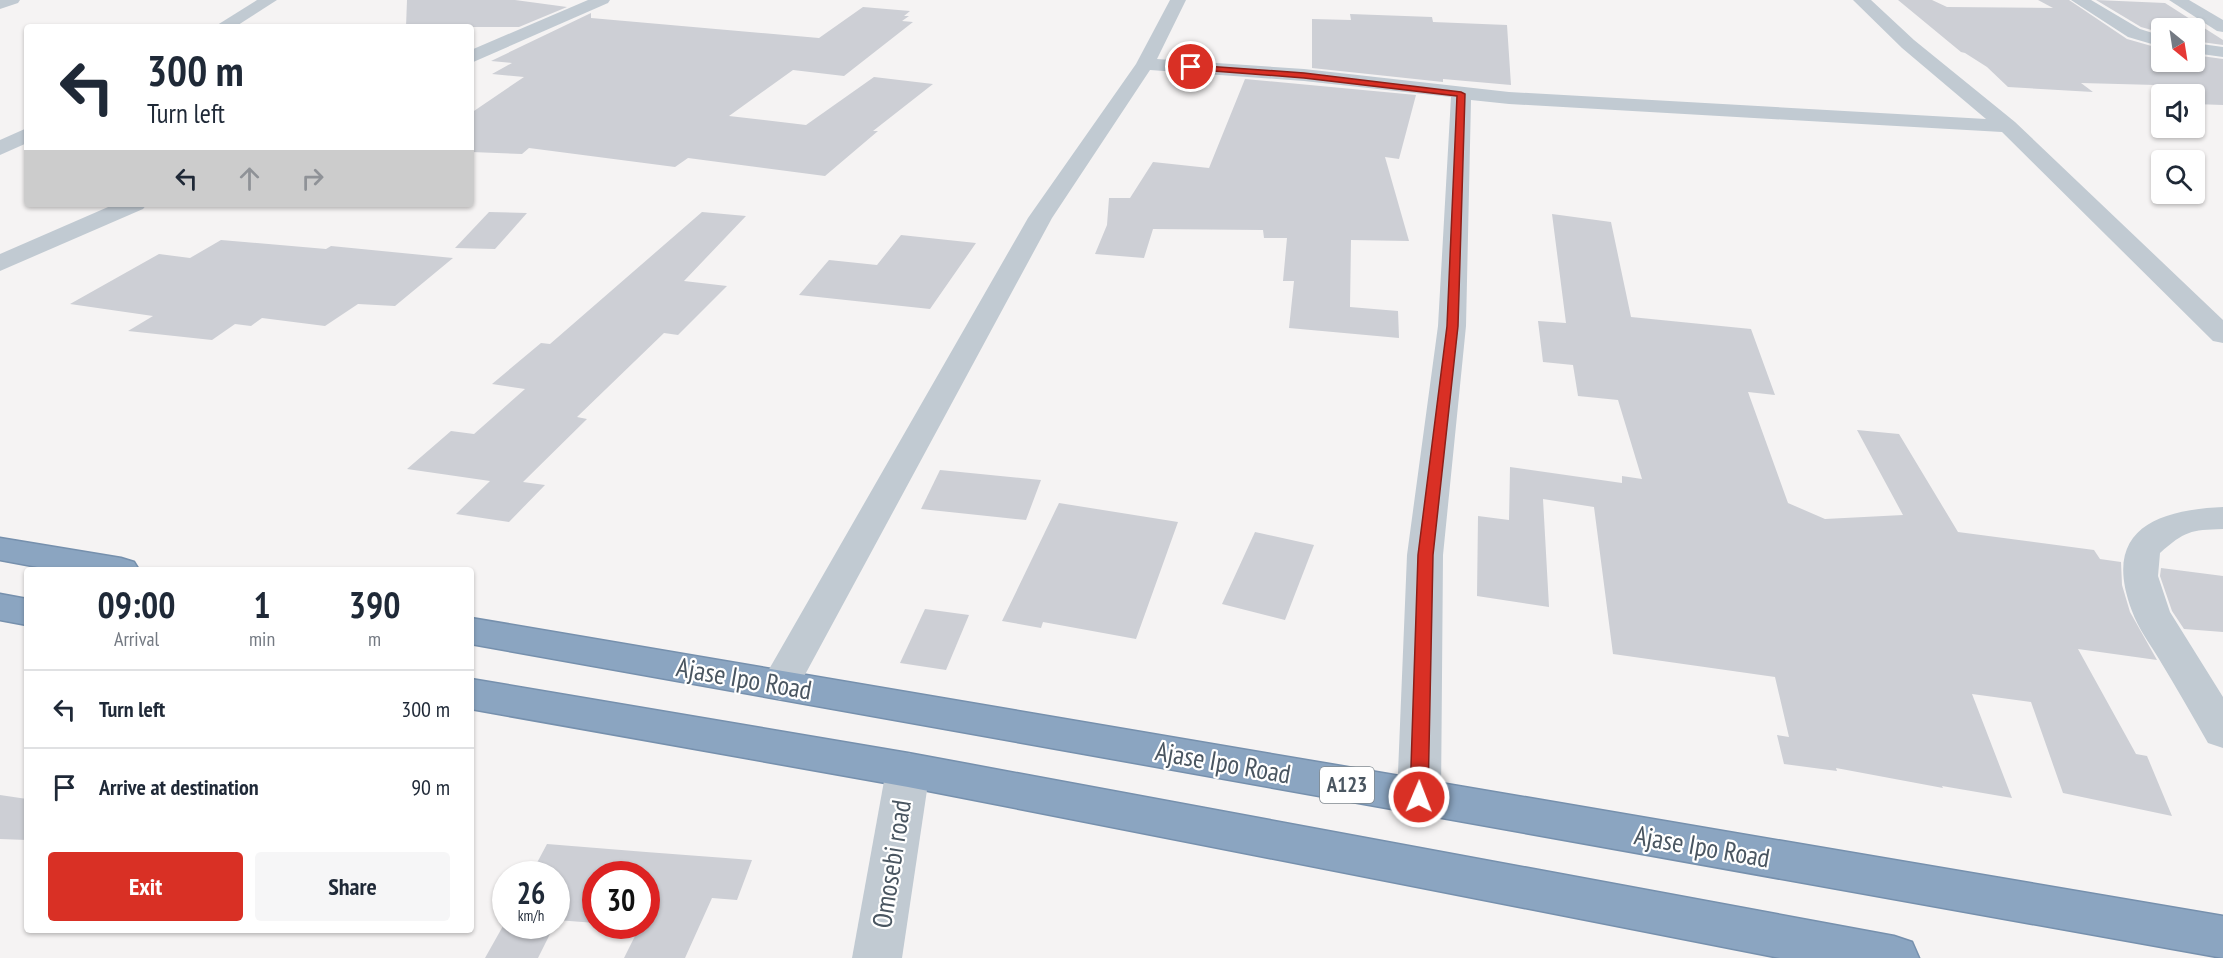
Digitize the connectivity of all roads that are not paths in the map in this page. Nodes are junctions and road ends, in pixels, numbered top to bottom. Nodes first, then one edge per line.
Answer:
1 (12, 0) edge
2 (269, 0) edge
3 (602, 0) edge
4 (1178, 0) edge
5 (1861, 0) edge
6 (2079, 0) edge
7 (2177, 0) edge
8 (0, 4) edge
9 (228, 24) edge
10 (2223, 27) edge
11 (2151, 38) edge
12 (2205, 50) edge
13 (2223, 52) edge
14 (474, 54) edge
15 (1145, 64) junction
16 (1461, 94) junction
17 (2008, 126) junction
18 (24, 136) edge
19 (0, 149) edge
20 (128, 207) edge
21 (0, 263) edge
22 (2187, 300) junction
23 (2223, 301) edge
24 (2223, 335) edge
25 (2223, 518) edge
26 (0, 549) edge
27 (104, 567) edge
28 (0, 607) edge
29 (24, 611) edge
30 (474, 632) edge
31 (780, 685) junction
32 (474, 695) edge
33 (2223, 732) edge
34 (908, 770) junction
35 (1419, 797) junction
36 (2223, 938) edge
37 (877, 958) edge
38 (1894, 958) edge

1 - 8 street
2 - 9 street
3 - 14 street
4 - 15 street
5 - 17 street
6 - 11 street
7 - 10 street
12 - 13 street
15 - 16 street
15 - 31 street
16 - 17 street
16 - 35 street
17 - 22 street
18 - 19 street
20 - 21 street
22 - 23 street
22 - 24 street
25 - 33 street
26 - 27 highway
28 - 29 highway
30 - 31 highway, Ajase Ipo Road / A123
31 - 35 highway, Ajase Ipo Road / A123
32 - 34 highway
34 - 37 street, Omosebi road
34 - 38 highway
35 - 36 highway, Ajase Ipo Road / A123

